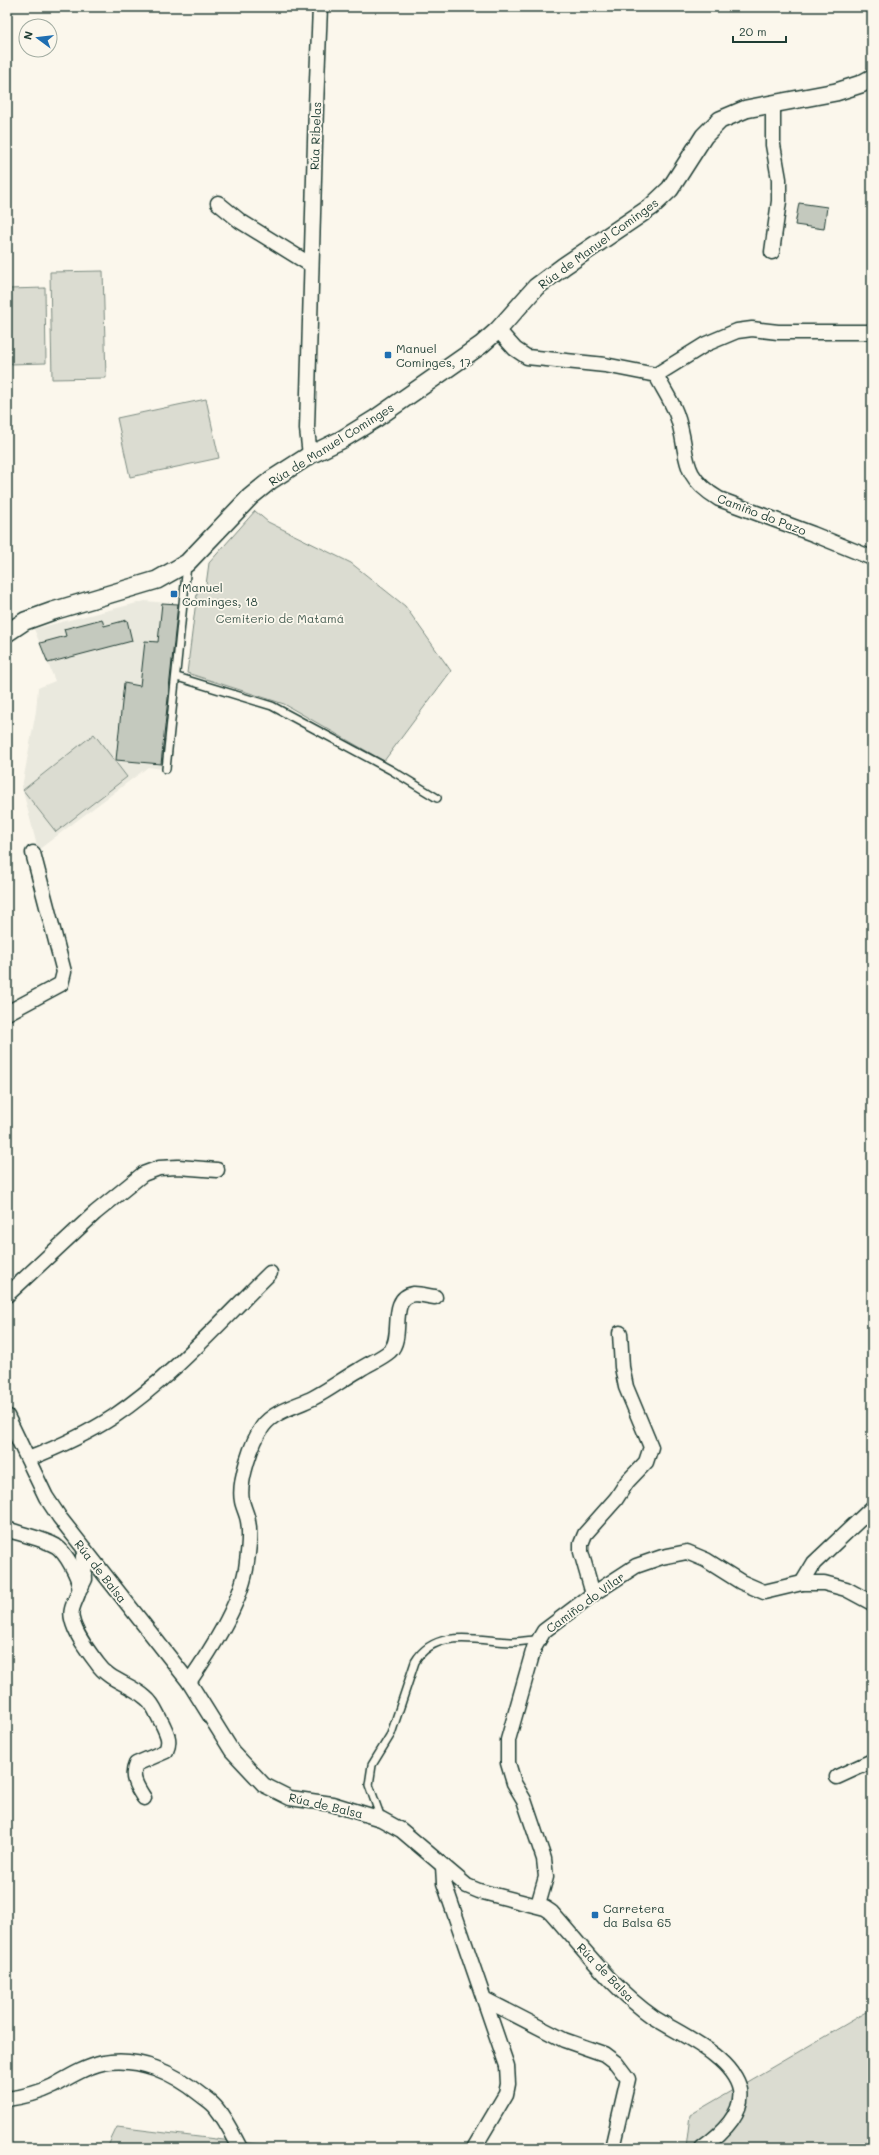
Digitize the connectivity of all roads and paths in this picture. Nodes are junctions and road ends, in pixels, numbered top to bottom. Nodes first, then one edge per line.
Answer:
1 (320, 7) edge
2 (872, 78) edge
3 (773, 103) junction
4 (218, 203) dead end
5 (772, 252) dead end
6 (311, 265) junction
7 (498, 330) junction
8 (872, 332) edge
9 (656, 375) junction
10 (310, 454) junction
11 (872, 558) edge
12 (187, 563) junction
13 (7, 633) edge
14 (177, 677) junction
15 (166, 769) dead end
16 (437, 798) dead end
17 (33, 853) dead end
18 (7, 1013) edge
19 (217, 1170) dead end
20 (270, 1273) dead end
21 (7, 1295) edge
22 (435, 1297) dead end
23 (620, 1332) dead end
24 (7, 1416) edge
25 (28, 1459) junction
26 (872, 1508) edge
27 (7, 1529) edge
28 (87, 1553) junction
29 (802, 1583) junction
30 (80, 1589) junction
31 (593, 1594) junction
32 (872, 1603) edge
33 (539, 1640) junction
34 (189, 1682) junction
35 (872, 1761) edge
36 (837, 1777) dead end
37 (144, 1798) dead end
38 (381, 1819) junction
39 (443, 1866) junction
40 (538, 1905) junction
41 (484, 1999) junction
42 (7, 2099) edge
43 (240, 2148) edge
44 (474, 2148) edge
45 (612, 2148) edge
46 (702, 2148) edge

1 - 6 street, Rúa Ribelas
2 - 3 street, Rúa de Manuel Cominges
3 - 5 street
3 - 7 street, Rúa de Manuel Cominges
4 - 6 street
6 - 10 street, Rúa Ribelas
7 - 9 street
7 - 10 street, Rúa de Manuel Cominges
8 - 9 street
9 - 11 street, Camiño do Pazo
10 - 12 street, Rúa de Manuel Cominges
12 - 13 street, Rúa de Manuel Cominges
12 - 14 lane
14 - 15 lane
14 - 16 lane
17 - 18 street
19 - 21 street
20 - 25 street
22 - 34 street
23 - 31 street
24 - 25 street, Rúa de Balsa
25 - 28 street, Rúa de Balsa
26 - 29 street
27 - 30 street
28 - 30 street
28 - 34 street, Rúa de Balsa
29 - 31 street, Camiño do Vilar
29 - 32 street, Camiño do Vilar
30 - 37 street
31 - 33 street, Camiño do Vilar
33 - 38 lane
33 - 40 street, Camiño do Vilar
34 - 38 street, Rúa de Balsa
35 - 36 street
38 - 39 street, Rúa de Balsa
39 - 40 street, Rúa de Balsa
39 - 41 street
40 - 46 street, Rúa de Balsa
41 - 44 street
41 - 45 street
42 - 43 street

